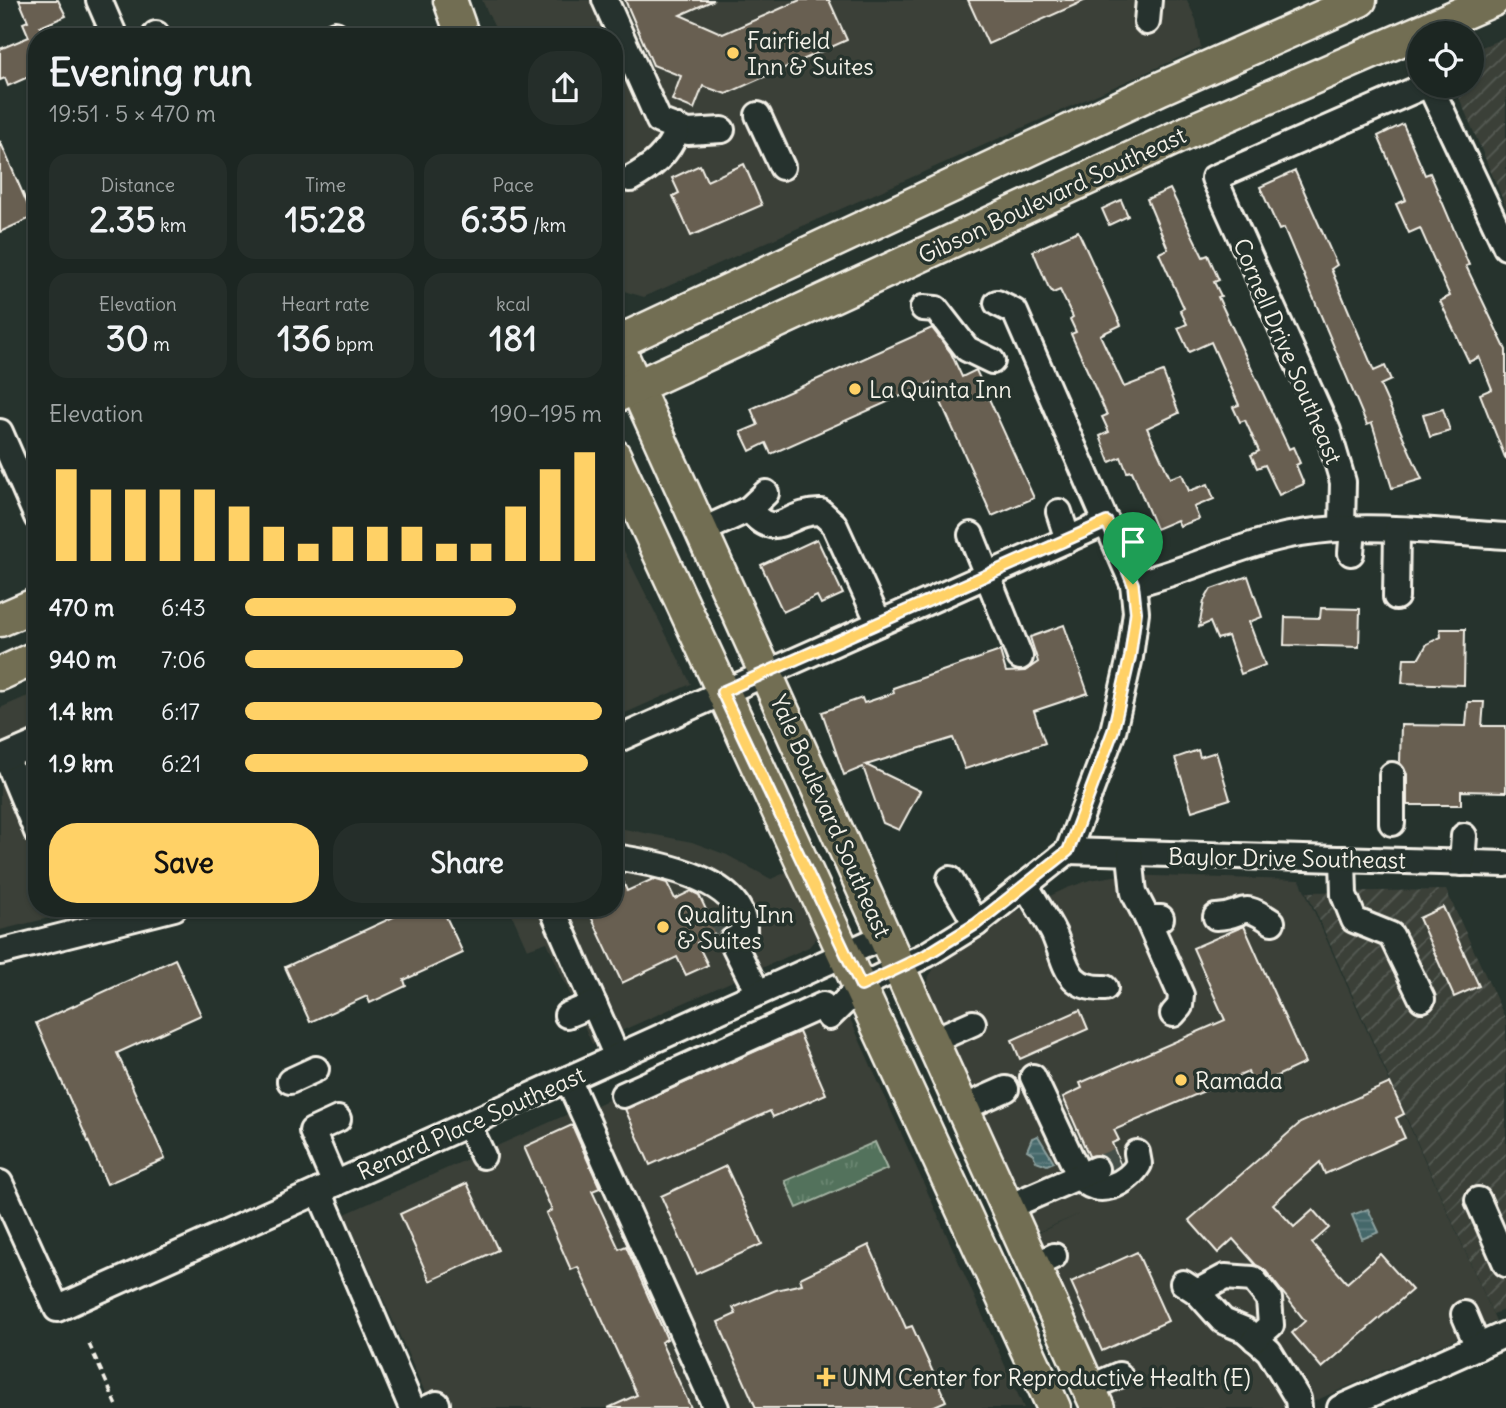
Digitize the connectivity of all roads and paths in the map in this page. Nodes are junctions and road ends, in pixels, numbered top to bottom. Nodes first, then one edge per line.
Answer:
1 (99, 0) edge
2 (450, 0) edge
3 (1360, 0) edge
4 (1493, 0) edge
5 (593, 1) edge
6 (111, 28) edge
7 (460, 28) edge
8 (608, 28) edge
9 (623, 56) edge
10 (1407, 93) edge
11 (1436, 98) edge
12 (758, 115) dead end
13 (677, 130) junction
14 (722, 130) dead end
15 (782, 167) dead end
16 (630, 179) dead end
17 (1506, 247) edge
18 (997, 303) dead end
19 (923, 307) dead end
20 (623, 338) edge
21 (992, 361) dead end
22 (625, 392) edge
23 (0, 432) edge
24 (623, 475) edge
25 (28, 496) edge
26 (1059, 512) dead end
27 (1107, 522) junction
28 (1397, 530) junction
29 (699, 532) junction
30 (971, 535) dead end
31 (1349, 536) junction
32 (1506, 536) edge
33 (1068, 540) junction
34 (988, 575) junction
35 (1133, 584) junction
36 (1396, 597) dead end
37 (28, 608) edge
38 (0, 620) edge
39 (879, 623) junction
40 (1020, 657) dead end
41 (28, 661) edge
42 (766, 672) junction
43 (0, 674) edge
44 (722, 692) junction
45 (623, 737) edge
46 (28, 747) edge
47 (3, 758) edge
48 (1392, 775) dead end
49 (28, 812) edge
50 (1464, 836) dead end
51 (1068, 851) junction
52 (1130, 855) junction
53 (623, 858) edge
54 (1343, 859) junction
55 (1391, 861) junction
56 (1462, 863) junction
57 (1506, 864) edge
58 (950, 879) dead end
59 (1026, 886) junction
60 (714, 887) junction
61 (138, 917) edge
62 (556, 917) edge
63 (1216, 917) dead end
64 (1272, 922) dead end
65 (976, 924) junction
66 (725, 927) junction
67 (885, 936) junction
68 (0, 952) edge
69 (846, 953) junction
70 (899, 969) junction
71 (861, 986) junction
72 (1105, 988) dead end
73 (758, 993) junction
74 (1422, 999) dead end
75 (594, 1003) junction
76 (1173, 1014) dead end
77 (567, 1015) dead end
78 (973, 1023) dead end
79 (932, 1041) junction
80 (617, 1057) junction
81 (316, 1069) dead end
82 (1033, 1077) dead end
83 (568, 1079) junction
84 (290, 1081) dead end
85 (1006, 1089) dead end
86 (623, 1095) dead end
87 (963, 1108) junction
88 (338, 1119) dead end
89 (468, 1124) junction
90 (483, 1156) dead end
91 (327, 1187) junction
92 (3, 1198) edge
93 (1478, 1200) dead end
94 (1008, 1208) junction
95 (1506, 1264) edge
96 (1464, 1314) dead end
97 (1506, 1334) edge
98 (1255, 1339) junction
99 (89, 1344) dead end
100 (1478, 1347) junction
101 (1119, 1374) dead end
102 (1094, 1398) edge
103 (426, 1407) edge
104 (118, 1408) edge
105 (716, 1408) edge
106 (1054, 1408) edge
107 (1300, 1408) edge
108 (1340, 1408) edge

1 - 6 street
2 - 7 main road
3 - 20 main road
4 - 22 main road, Gibson Boulevard Southeast
5 - 8 street
9 - 13 street
10 - 31 street, Cornell Drive Southeast
11 - 17 street
12 - 15 street
13 - 14 street
13 - 16 street
18 - 27 street
19 - 21 street
22 - 29 main road, Yale Boulevard Southeast
23 - 25 street
24 - 44 main road, Yale Boulevard Southeast
26 - 33 street
27 - 33 street
27 - 35 street
28 - 31 street
28 - 32 street
28 - 36 street
29 - 39 street
29 - 42 main road, Yale Boulevard Southeast
30 - 34 street
31 - 35 street
33 - 34 street
34 - 39 street
34 - 40 street
35 - 51 street
37 - 38 main road
39 - 42 street
41 - 43 main road
42 - 44 street
42 - 67 main road, Yale Boulevard Southeast
44 - 45 street
44 - 69 main road, Yale Boulevard Southeast
46 - 47 street
47 - 49 street
48 - 55 street
50 - 56 street
51 - 52 street, Baylor Drive Southeast
51 - 59 street
52 - 54 street, Baylor Drive Southeast
52 - 76 street
53 - 60 street
54 - 55 street, Baylor Drive Southeast
54 - 74 street
55 - 56 street, Baylor Drive Southeast
56 - 57 street, Baylor Drive Southeast
58 - 65 street
59 - 65 street
59 - 72 street
60 - 66 street
60 - 66 street
61 - 68 street
62 - 75 street
63 - 64 street
65 - 70 street
66 - 73 street
67 - 69 street, Renard Place Southeast
67 - 70 main road, Yale Boulevard Southeast
69 - 71 main road, Yale Boulevard Southeast
69 - 73 street, Renard Place Southeast
70 - 71 street
70 - 79 main road, Yale Boulevard Southeast
71 - 86 street
71 - 106 main road, Yale Boulevard Southeast
73 - 80 street, Renard Place Southeast
75 - 77 street
75 - 80 street
78 - 79 street
79 - 87 main road, Yale Boulevard Southeast
80 - 83 street, Renard Place Southeast
81 - 84 street
82 - 94 street
83 - 89 street, Renard Place Southeast
83 - 105 street
85 - 87 street
87 - 94 main road, Yale Boulevard Southeast
88 - 91 street
89 - 90 street
89 - 91 street, Renard Place Southeast
91 - 92 street, Renard Place Southeast
91 - 103 street
93 - 95 street
94 - 102 main road, Yale Boulevard Southeast
96 - 100 street
97 - 100 street
98 - 98 street
98 - 107 street
99 - 104 path
100 - 108 street
101 - 102 street

